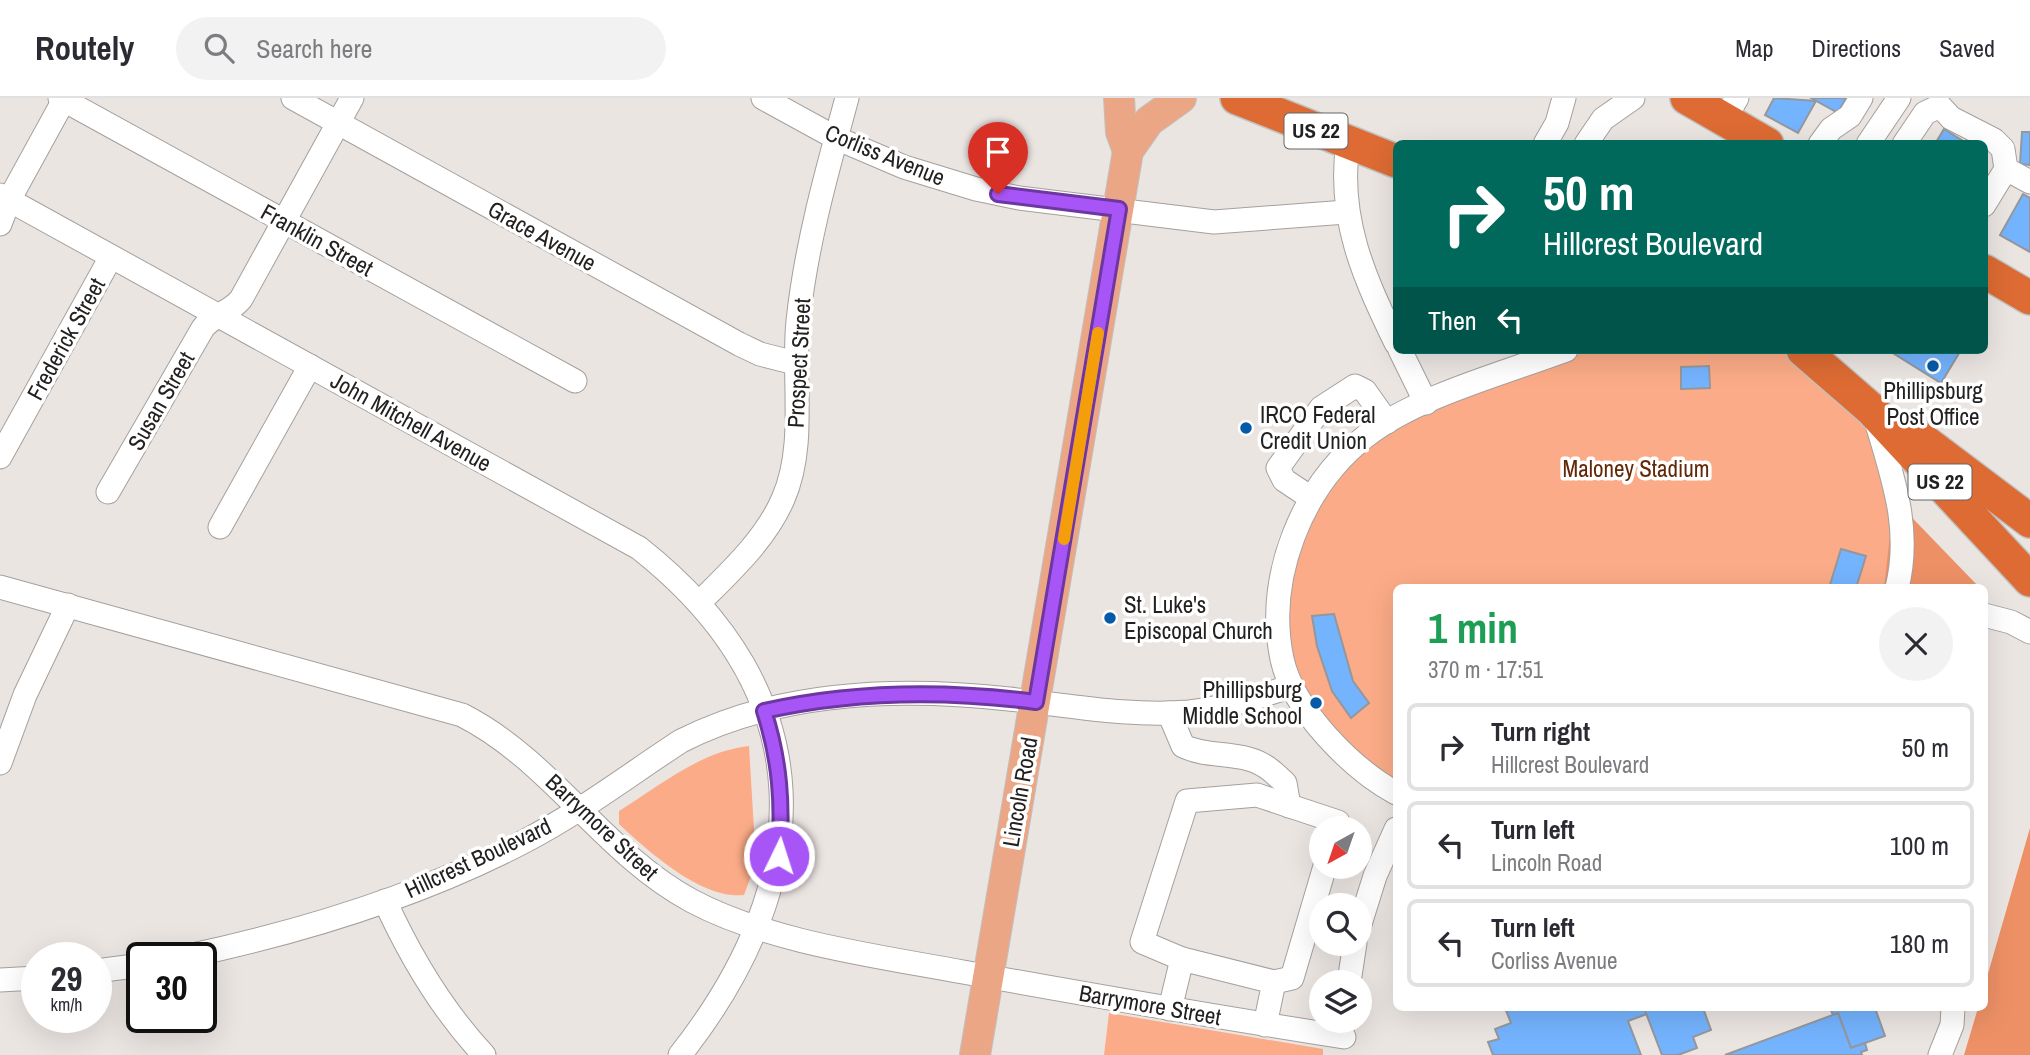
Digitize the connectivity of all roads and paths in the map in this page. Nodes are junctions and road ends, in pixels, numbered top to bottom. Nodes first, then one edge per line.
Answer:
1 (293, 98) edge
2 (352, 98) edge
3 (763, 98) edge
4 (847, 98) edge
5 (1119, 98) edge
6 (1181, 98) edge
7 (1237, 98) edge
8 (1564, 98) edge
9 (1633, 98) edge
10 (1686, 98) edge
11 (1861, 98) edge
12 (1899, 98) edge
13 (63, 99) edge
14 (1938, 102) edge
15 (1731, 109) edge
16 (338, 123) junction
17 (836, 138) junction
18 (1547, 140) edge
19 (1589, 140) edge
20 (1763, 140) edge
21 (1823, 140) edge
22 (1871, 140) edge
23 (1907, 140) edge
24 (1348, 144) junction
25 (1128, 151) junction
26 (1393, 160) edge
27 (2006, 169) junction
28 (2030, 182) edge
29 (5, 198) edge
30 (1988, 198) edge
31 (1119, 209) junction
32 (1346, 212) junction
33 (284, 222) junction
34 (0, 224) edge
35 (111, 257) junction
36 (1988, 273) edge
37 (2030, 298) edge
38 (218, 315) junction
39 (1393, 336) edge
40 (1402, 354) edge
41 (1555, 354) edge
42 (1808, 354) edge
43 (795, 363) junction
44 (310, 366) junction
45 (575, 382) dead end
46 (1426, 402) junction
47 (1873, 411) junction
48 (1387, 422) junction
49 (0, 457) edge
50 (108, 492) dead end
51 (1311, 498) junction
52 (2030, 521) edge
53 (220, 527) dead end
54 (2007, 553) junction
55 (2030, 580) edge
56 (1897, 584) edge
57 (0, 587) edge
58 (2030, 599) edge
59 (700, 602) junction
60 (68, 606) junction
61 (1988, 616) edge
62 (2030, 632) edge
63 (1292, 686) junction
64 (1036, 702) junction
65 (764, 711) junction
66 (1169, 713) junction
67 (0, 763) edge
68 (1393, 791) edge
69 (1289, 806) junction
70 (578, 808) junction
71 (1320, 816) edge
72 (1393, 836) edge
73 (1321, 879) edge
74 (1370, 893) edge
75 (385, 901) junction
76 (758, 926) junction
77 (217, 948) edge
78 (1182, 959) junction
79 (989, 976) junction
80 (21, 979) edge
81 (0, 980) edge
82 (1274, 982) junction
83 (1170, 1009) junction
84 (1953, 1011) edge
85 (1265, 1024) junction
86 (1345, 1037) edge
87 (484, 1055) edge
88 (680, 1055) edge
89 (975, 1055) edge
90 (1940, 1055) edge

1 - 16 street, Grace Avenue
2 - 16 street, Susan Street
3 - 17 street, Corliss Avenue
4 - 17 street, Prospect Street
5 - 25 main road, Lincoln Road
6 - 25 main road, Lincoln Road
7 - 24 highway, US 22
8 - 18 street
9 - 19 street
10 - 15 highway
11 - 21 street
12 - 22 street
13 - 29 street
13 - 33 street, Franklin Street
14 - 23 street
14 - 27 street
15 - 20 highway
16 - 33 street, Susan Street
16 - 43 street, Grace Avenue
17 - 31 street, Corliss Avenue
17 - 43 street, Prospect Street
24 - 26 highway, US 22
24 - 32 street
25 - 31 main road, Lincoln Road
27 - 28 street
27 - 30 street
29 - 34 street
29 - 35 street, John Mitchell Avenue
31 - 32 street, Corliss Avenue
31 - 64 main road, Lincoln Road
32 - 39 street
33 - 38 street, Susan Street
33 - 45 street, Franklin Street
35 - 38 street, John Mitchell Avenue
35 - 49 street, Frederick Street
36 - 37 highway
38 - 44 street, John Mitchell Avenue
38 - 50 street, Susan Street
40 - 46 street
41 - 46 street
42 - 47 highway, US 22
43 - 59 street, Prospect Street
44 - 53 street
44 - 59 street, John Mitchell Avenue
46 - 48 street
47 - 52 highway
47 - 54 highway, US 22
47 - 56 street
48 - 51 street
48 - 51 street
51 - 63 street
54 - 55 highway, US 22
54 - 58 main road
57 - 60 street, Barrymore Street
59 - 65 street, John Mitchell Avenue
60 - 67 street
60 - 70 street, Barrymore Street
61 - 62 street
63 - 66 street, Hillcrest Boulevard
63 - 68 street
64 - 65 street, Hillcrest Boulevard
64 - 66 street, Hillcrest Boulevard
64 - 79 main road, Lincoln Road
65 - 70 street, Hillcrest Boulevard
65 - 76 street, John Mitchell Avenue
66 - 69 street
69 - 71 street
69 - 78 street
70 - 75 street, Hillcrest Boulevard
70 - 76 street, Barrymore Street
72 - 74 street
73 - 82 street
75 - 77 street, Hillcrest Boulevard
75 - 87 street
76 - 79 street, Barrymore Street
76 - 88 street, John Mitchell Avenue
78 - 82 street
78 - 83 street
79 - 83 street, Barrymore Street
79 - 89 main road, Lincoln Road
80 - 81 street
82 - 85 street
83 - 85 street, Barrymore Street
84 - 90 street
85 - 86 street, Barrymore Street

